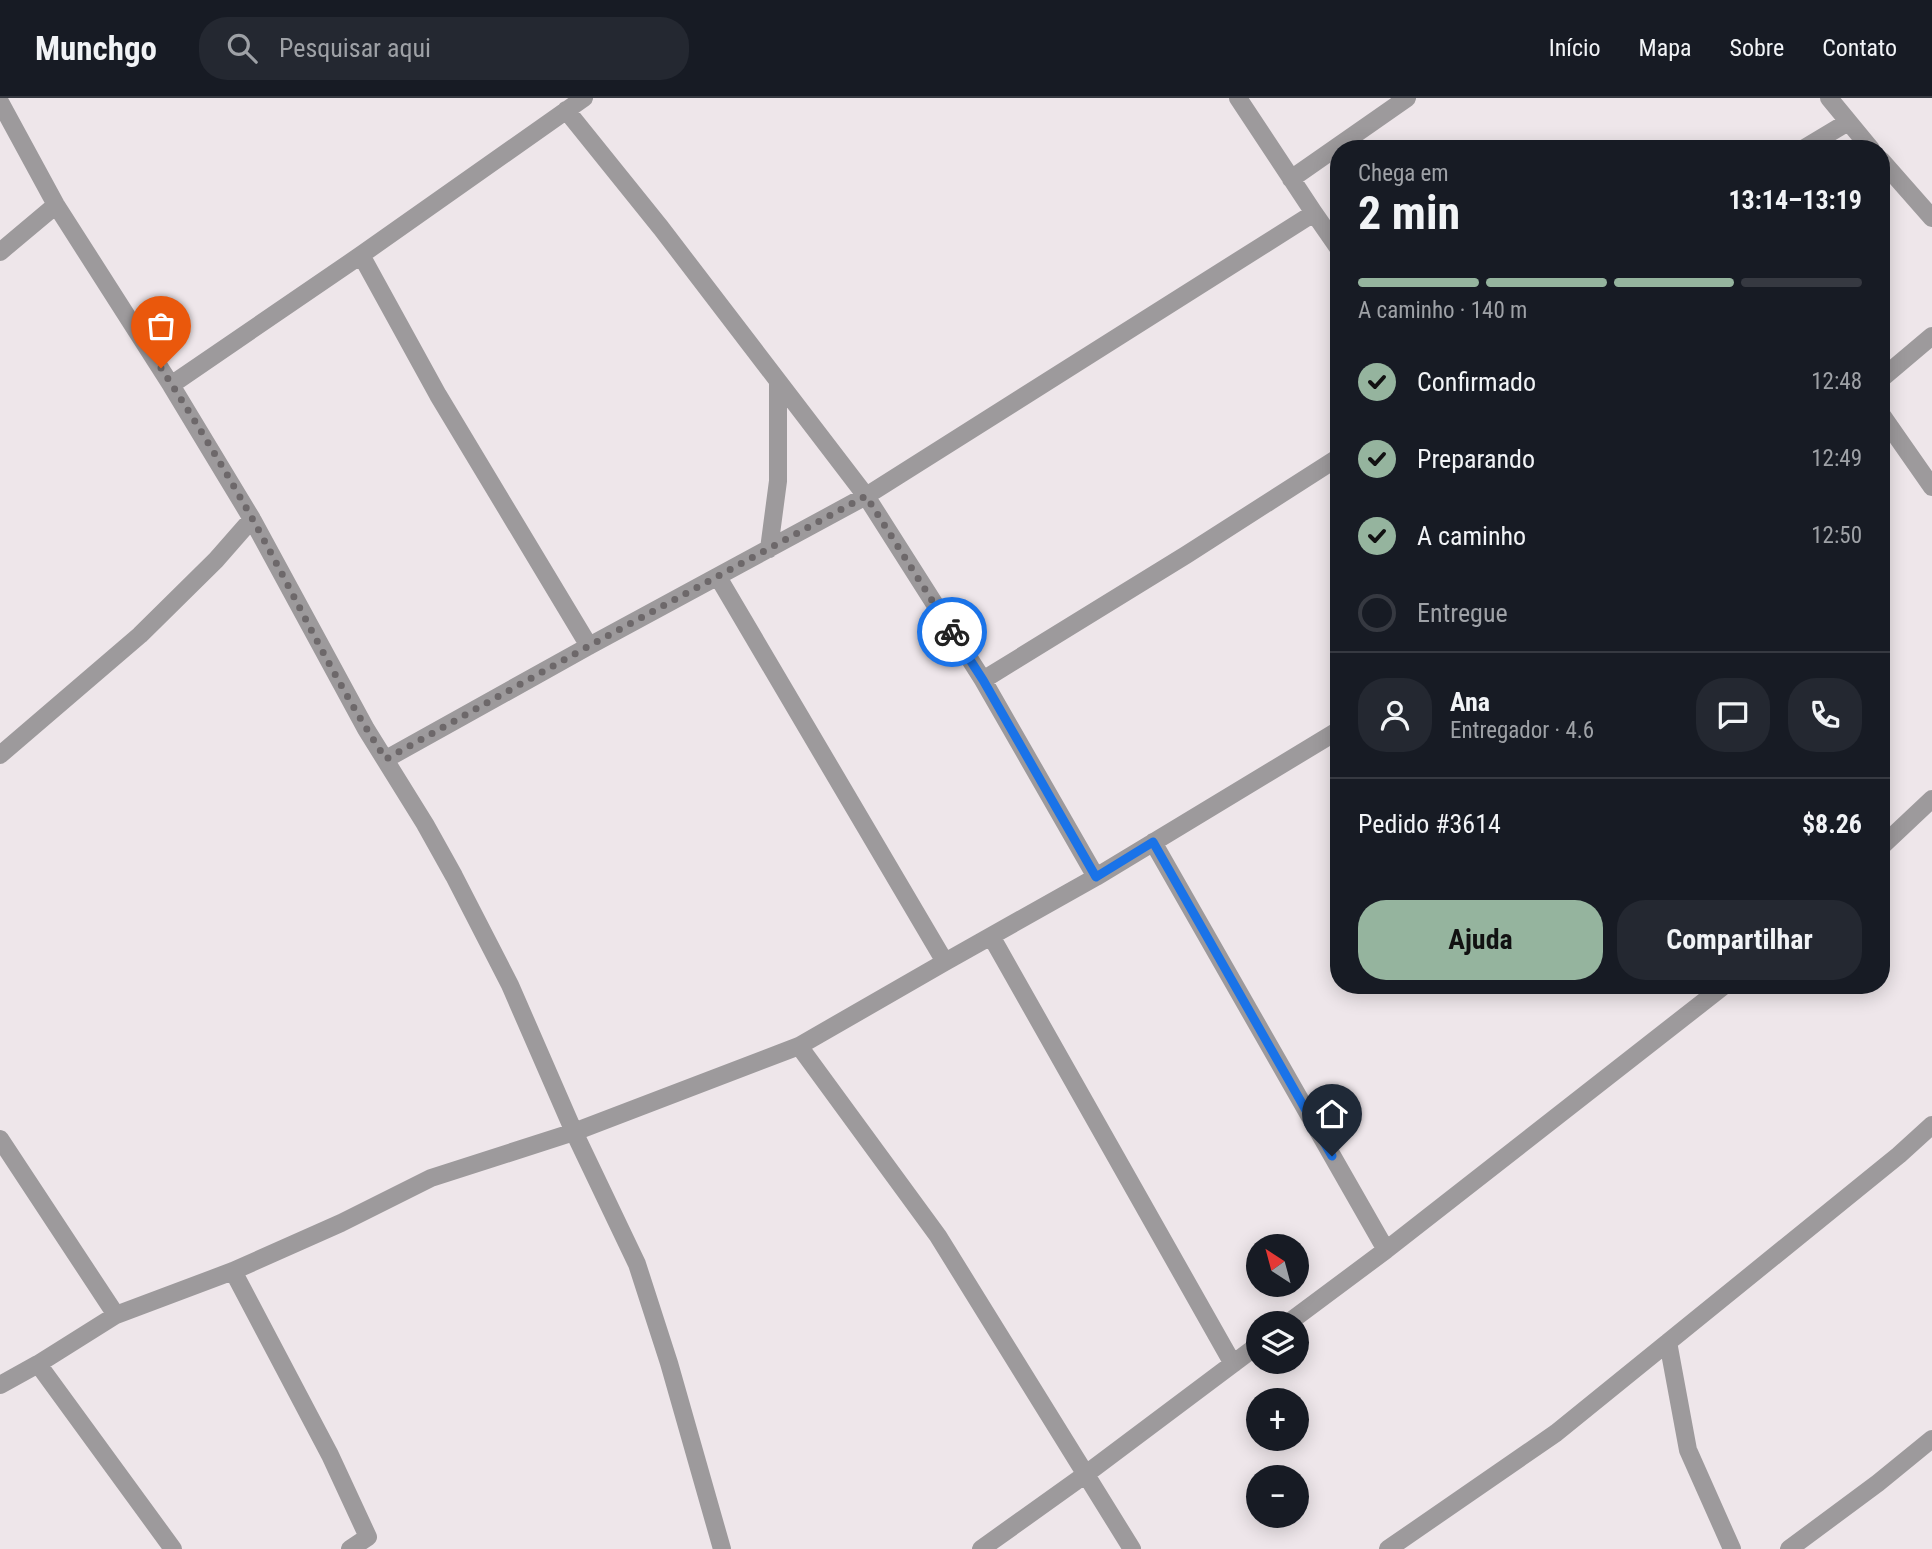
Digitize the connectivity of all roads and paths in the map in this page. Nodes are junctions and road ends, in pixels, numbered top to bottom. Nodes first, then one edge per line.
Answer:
1 (584, 98) edge
2 (1238, 98) edge
3 (1407, 98) edge
4 (1829, 98) edge
5 (0, 102) edge
6 (566, 110) junction
7 (1848, 122) junction
8 (1347, 140) edge
9 (1818, 140) edge
10 (1863, 140) edge
11 (1330, 152) edge
12 (1890, 170) edge
13 (1291, 179) junction
14 (56, 205) junction
15 (1314, 214) junction
16 (1932, 218) edge
17 (1330, 236) edge
18 (0, 252) edge
19 (361, 255) junction
20 (1932, 336) edge
21 (1890, 371) edge
22 (778, 381) junction
23 (172, 385) junction
24 (1890, 427) edge
25 (1330, 463) edge
26 (1932, 487) edge
27 (866, 496) junction
28 (252, 519) junction
29 (769, 549) junction
30 (718, 577) junction
31 (589, 646) junction
32 (983, 680) junction
33 (1330, 735) edge
34 (0, 755) edge
35 (386, 759) junction
36 (1932, 799) edge
37 (1890, 839) edge
38 (1153, 842) junction
39 (1096, 877) junction
40 (991, 936) junction
41 (945, 961) junction
42 (1713, 994) edge
43 (799, 1046) junction
44 (1932, 1125) edge
45 (574, 1132) junction
46 (0, 1139) edge
47 (1386, 1250) junction
48 (233, 1271) junction
49 (1303, 1311) edge
50 (116, 1315) junction
51 (1668, 1342) junction
52 (1246, 1354) edge
53 (38, 1364) junction
54 (1233, 1364) junction
55 (0, 1385) edge
56 (1932, 1439) edge
57 (1086, 1474) junction
58 (372, 1543) edge
59 (173, 1549) edge
60 (350, 1549) edge
61 (722, 1549) edge
62 (981, 1549) edge
63 (1132, 1549) edge
64 (1388, 1549) edge
65 (1732, 1549) edge
66 (1789, 1549) edge

1 - 6 street
2 - 13 street
3 - 8 street
4 - 7 street
5 - 14 street
6 - 19 street
6 - 22 street
7 - 9 street
7 - 10 street
11 - 13 street
12 - 16 street
13 - 15 street
14 - 18 street
14 - 23 street
15 - 17 street
15 - 27 street
19 - 23 street
19 - 31 street
20 - 21 street
22 - 27 street
22 - 29 street
23 - 28 street
24 - 26 street
25 - 32 street
27 - 29 street
27 - 32 street
28 - 34 street
28 - 35 street
29 - 30 street
30 - 31 street
30 - 41 street
31 - 35 street
32 - 39 street
33 - 38 street
35 - 45 street
36 - 37 street
38 - 39 street
38 - 47 street
39 - 40 street
40 - 41 street
40 - 54 street
41 - 43 street
42 - 47 street
43 - 45 street
43 - 57 street
44 - 51 street
45 - 48 street
45 - 61 street
46 - 50 street
47 - 49 street
48 - 50 street
48 - 58 street
50 - 53 street
51 - 64 street
51 - 65 street
52 - 54 street
53 - 55 street
53 - 59 street
54 - 57 street
56 - 66 street
57 - 62 street
57 - 63 street
58 - 60 street

